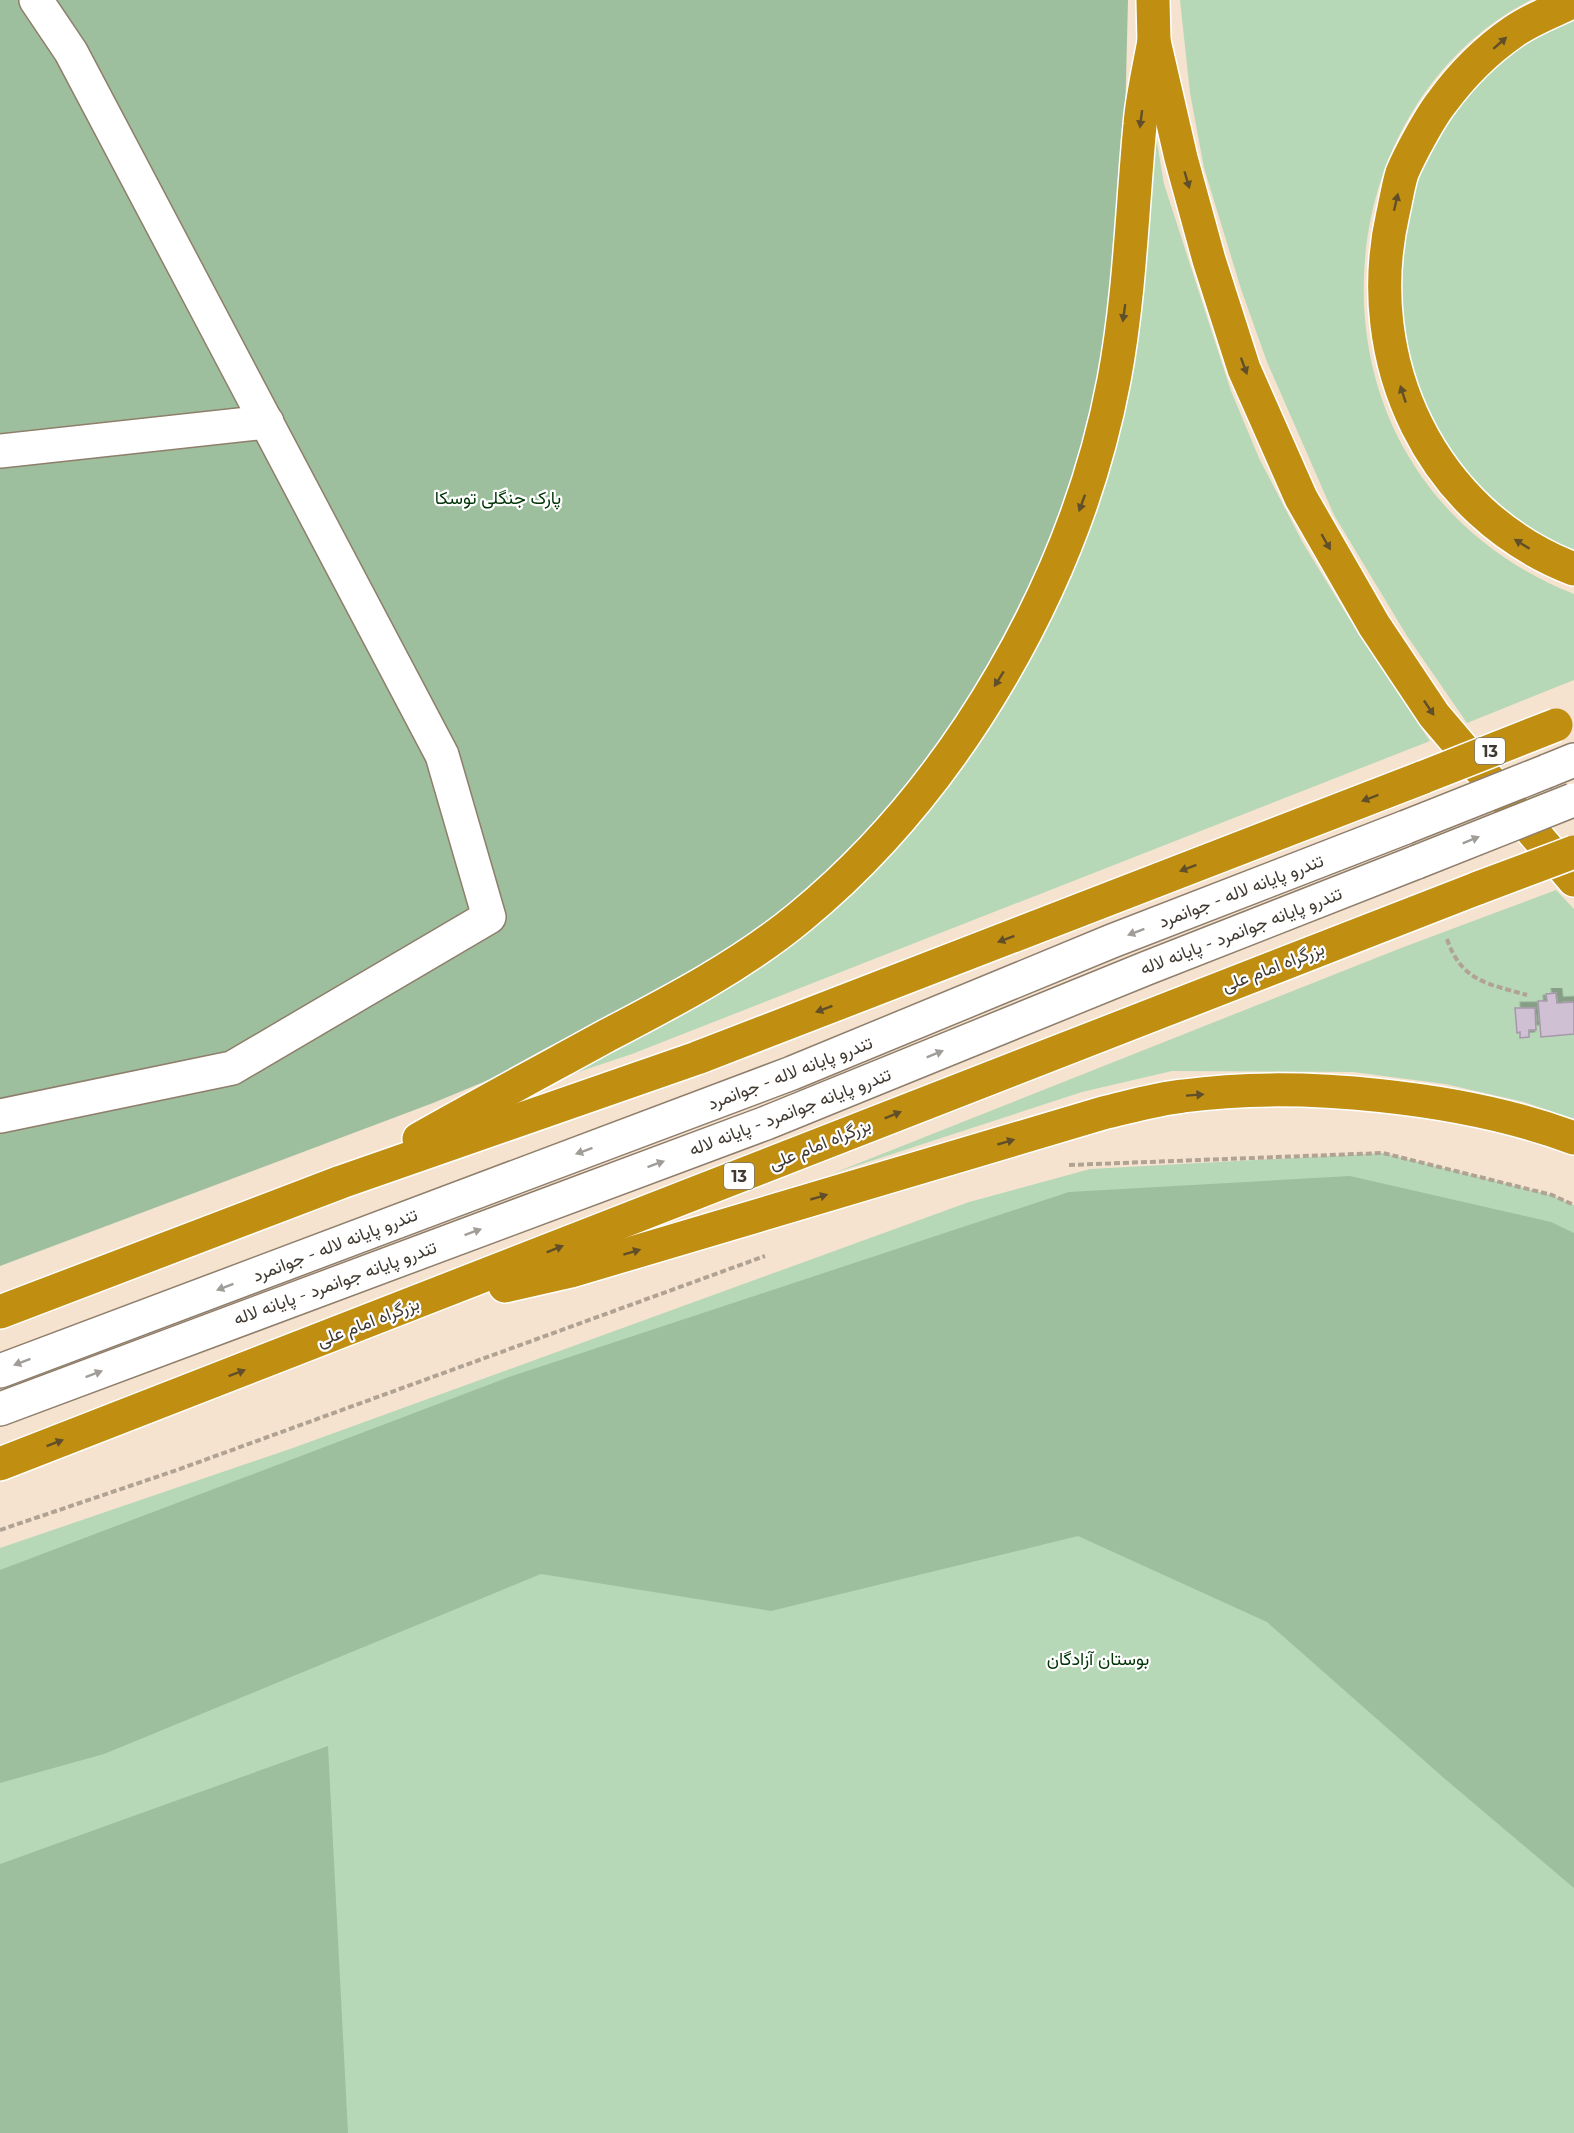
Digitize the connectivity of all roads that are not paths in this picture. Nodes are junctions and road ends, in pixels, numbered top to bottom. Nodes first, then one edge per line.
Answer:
1 (36, 0) edge
2 (1153, 0) edge
3 (1574, 1) edge
4 (1154, 41) junction
5 (267, 422) junction
6 (0, 452) edge
7 (1574, 569) edge
8 (1565, 721) edge
9 (1560, 766) edge
10 (1573, 800) edge
11 (1574, 852) edge
12 (1574, 880) edge
13 (0, 1116) edge
14 (1574, 1138) edge
15 (341, 1182) junction
16 (0, 1312) edge
17 (393, 1313) junction
18 (0, 1371) edge
19 (0, 1410) edge
20 (0, 1464) edge

1 - 5 lane
2 - 4 highway
7 -> 3 highway
4 -> 12 highway
4 -> 15 highway
5 - 6 lane
5 - 13 lane
8 -> 15 highway, 13, bridge
9 -> 18 lane, تندرو پایانه لاله - جوانمرد, bridge
19 -> 10 lane, تندرو پایانه جوانمرد - پایانه لاله, bridge
17 -> 11 highway, بزرگراه امام علی / 13, bridge
17 -> 14 highway
15 - 16 highway, 13
20 -> 17 highway, بزرگراه امام علی / 13

